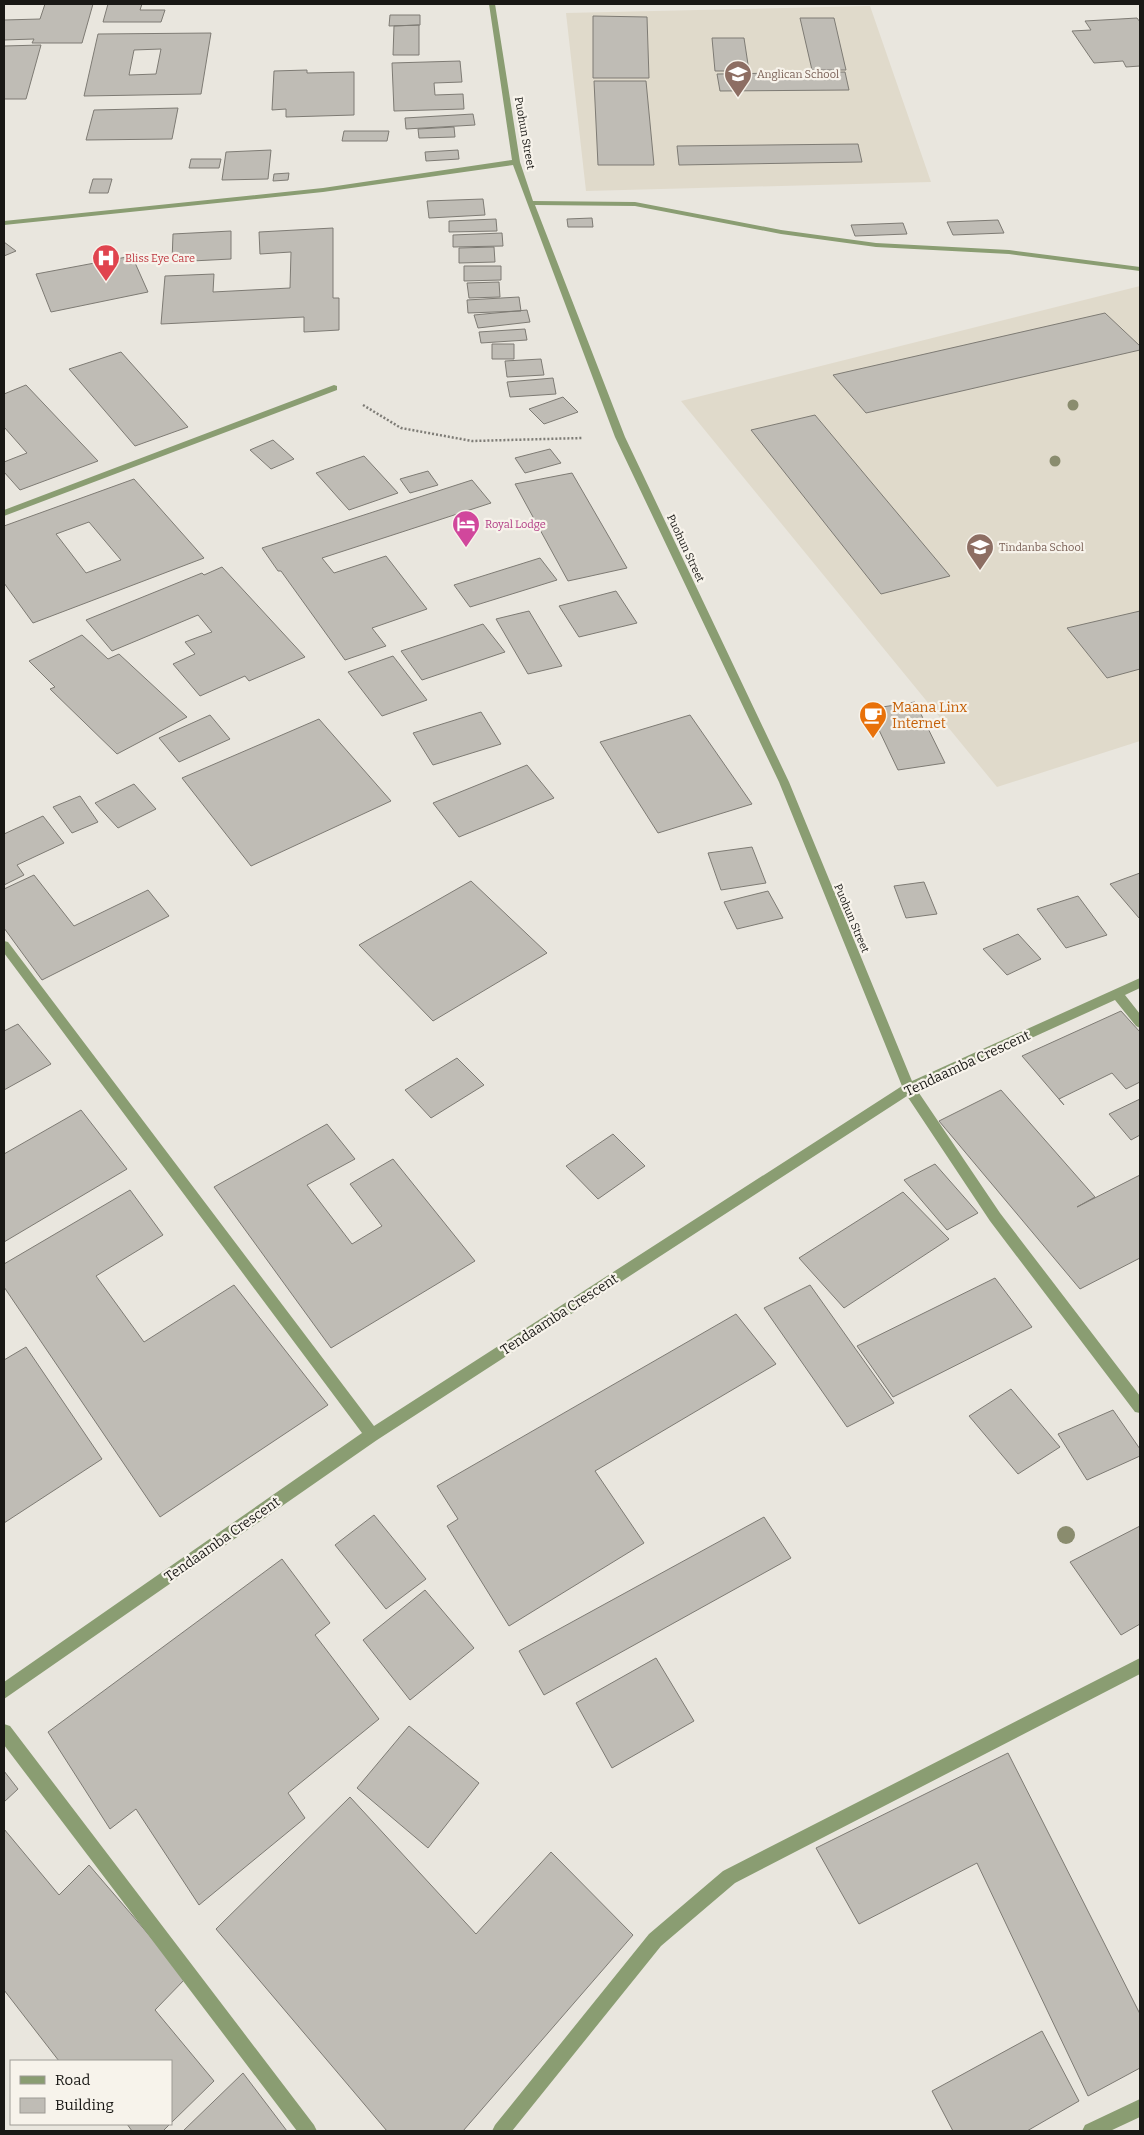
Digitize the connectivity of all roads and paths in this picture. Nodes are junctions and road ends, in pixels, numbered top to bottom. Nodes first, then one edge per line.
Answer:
1 (492, 4) edge
2 (516, 162) junction
3 (530, 203) junction
4 (4, 223) edge
5 (1140, 269) edge
6 (334, 388) joint
7 (620, 437) junction
8 (4, 513) edge
9 (4, 945) edge
10 (1140, 983) edge
11 (1117, 994) junction
12 (1140, 1023) edge
13 (909, 1088) junction
14 (1140, 1407) edge
15 (372, 1435) junction
16 (1140, 1666) edge
17 (4, 1691) edge
18 (4, 1732) edge
19 (1140, 2108) edge
20 (308, 2131) edge
21 (501, 2131) edge
22 (1092, 2131) edge

1 - 2 street, Puohun Street
2 - 3 street, Puohun Street
2 - 4 street
3 - 5 street
3 - 7 street, Puohun Street
6 - 7 path
6 - 8 street
7 - 13 street, Puohun Street
9 - 15 street
10 - 11 street, Tendaamba Crescent
11 - 12 street
11 - 13 street, Tendaamba Crescent
13 - 14 street, Puohun Street
13 - 15 street, Tendaamba Crescent
15 - 17 street, Tendaamba Crescent
16 - 21 street
18 - 20 street
19 - 22 street

